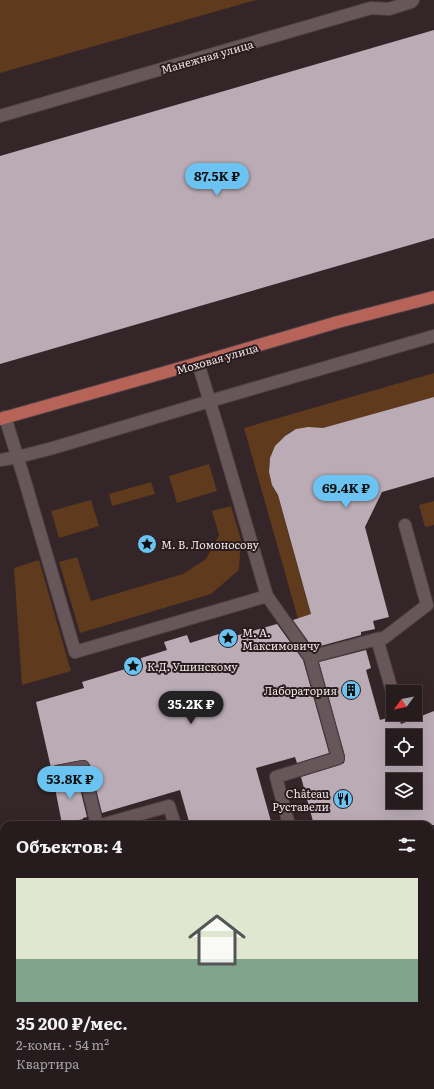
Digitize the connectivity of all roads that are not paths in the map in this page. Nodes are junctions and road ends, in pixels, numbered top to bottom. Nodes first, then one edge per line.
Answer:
1 (413, 0) edge
2 (0, 116) edge
3 (434, 297) edge
4 (434, 336) edge
5 (198, 363) junction
6 (210, 400) junction
7 (3, 418) edge
8 (18, 457) junction
9 (0, 460) edge
10 (405, 525) dead end
11 (267, 596) junction
12 (430, 604) edge
13 (377, 640) junction
14 (310, 658) junction
15 (390, 685) edge
16 (57, 772) dead end
17 (96, 821) edge
18 (115, 821) edge
19 (174, 821) edge
20 (288, 821) edge

1 - 2 lane, Манежная улица
3 - 5 main road, Моховая улица
4 - 6 lane
5 - 6 lane
5 - 7 main road, Моховая улица
6 - 8 lane
6 - 11 lane
7 - 8 lane
8 - 9 lane
8 - 11 lane
10 - 12 lane
11 - 14 lane
12 - 13 lane
13 - 14 lane
13 - 15 lane
14 - 20 lane
16 - 17 lane
18 - 19 lane

